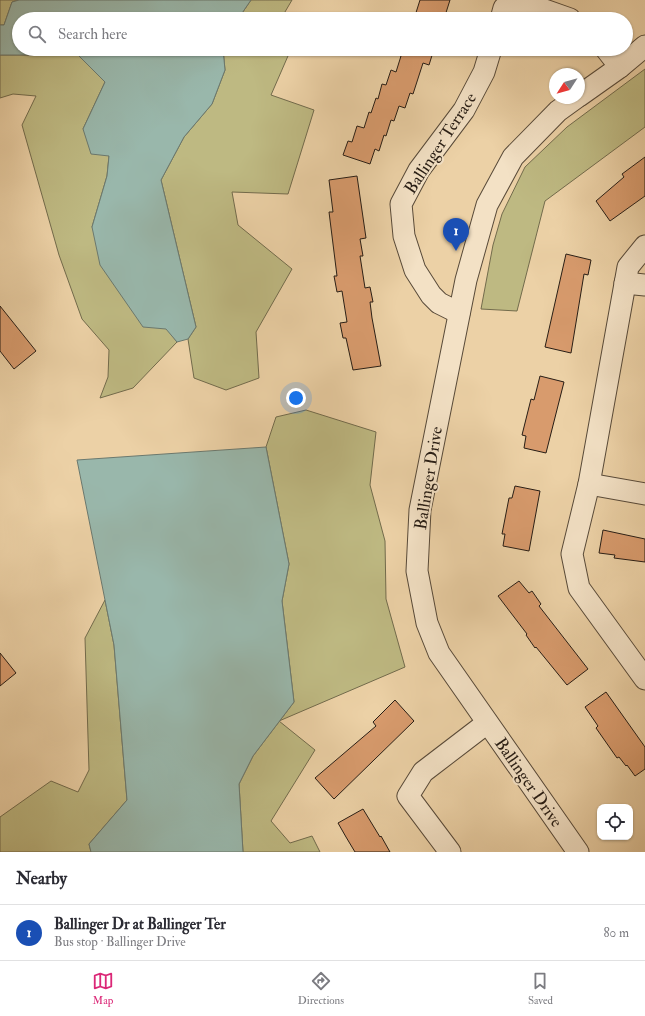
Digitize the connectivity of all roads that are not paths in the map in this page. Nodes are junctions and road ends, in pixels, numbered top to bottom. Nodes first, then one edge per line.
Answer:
1 (503, 12) edge
2 (550, 12) edge
3 (645, 46) edge
4 (489, 56) edge
5 (611, 56) edge
6 (620, 67) junction
7 (585, 92) edge
8 (568, 104) edge
9 (645, 246) edge
10 (635, 284) edge
11 (459, 313) junction
12 (589, 484) junction
13 (645, 494) edge
14 (645, 679) edge
15 (487, 723) junction
16 (450, 852) edge
17 (578, 852) edge

1 - 2 street
3 - 6 street
4 - 11 street, Ballinger Terrace
5 - 6 street
6 - 7 street
8 - 11 street, Ballinger Drive
9 - 10 street
10 - 12 street
11 - 15 street, Ballinger Drive
12 - 13 street
12 - 14 street
15 - 16 street
15 - 17 street, Ballinger Drive

